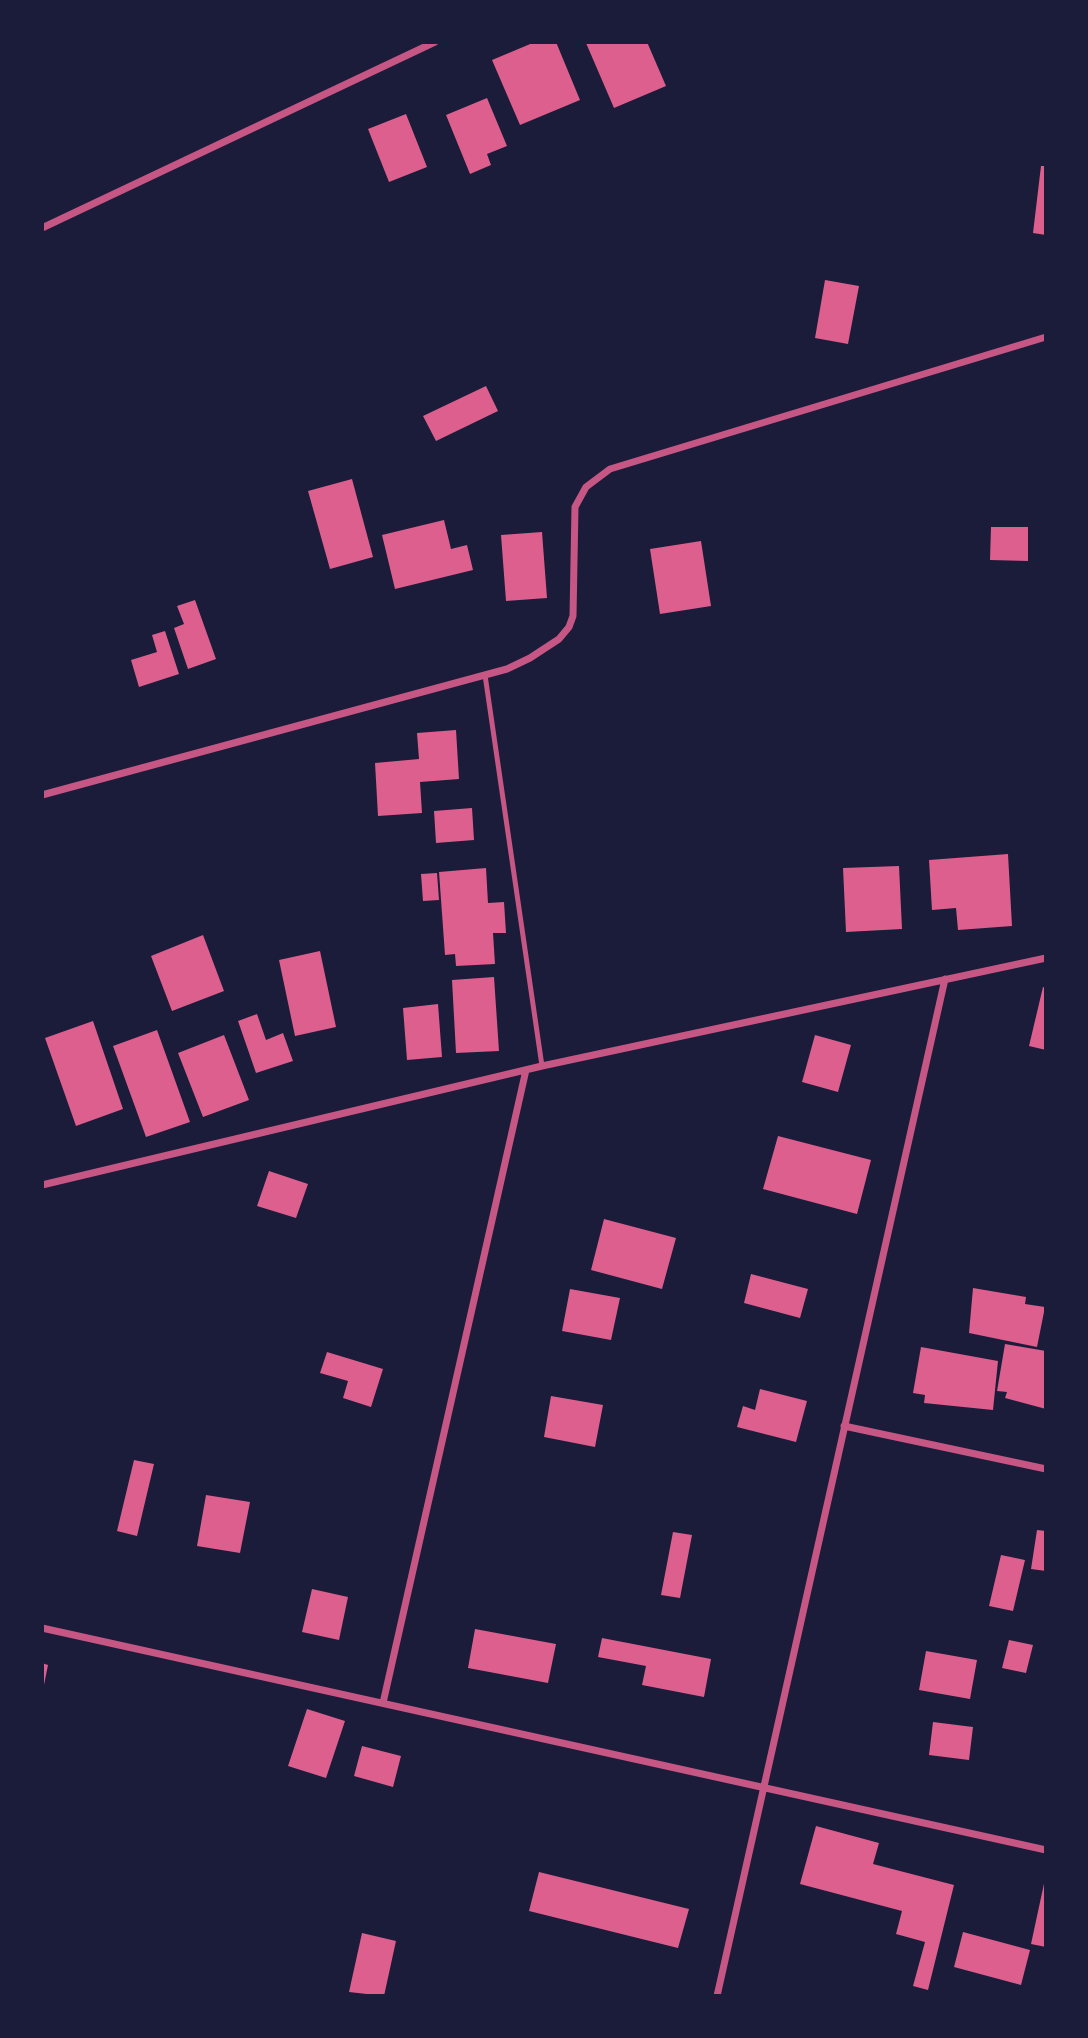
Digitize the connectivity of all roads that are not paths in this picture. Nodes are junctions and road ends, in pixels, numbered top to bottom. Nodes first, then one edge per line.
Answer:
1 (435, 42) edge
2 (42, 228) edge
3 (1046, 337) edge
4 (485, 675) junction
5 (42, 795) edge
6 (1046, 958) edge
7 (945, 979) junction
8 (542, 1066) junction
9 (526, 1070) junction
10 (42, 1185) edge
11 (844, 1426) junction
12 (1046, 1469) edge
13 (42, 1628) edge
14 (383, 1703) junction
15 (764, 1785) junction
16 (1046, 1850) edge
17 (717, 1996) edge

1 - 2 street
3 - 4 street
4 - 5 street
4 - 8 lane
6 - 7 street
7 - 8 street
7 - 11 street
8 - 9 street
9 - 10 street
9 - 14 street
11 - 12 street
11 - 15 street
13 - 14 street
14 - 15 street
15 - 16 street
15 - 17 street

